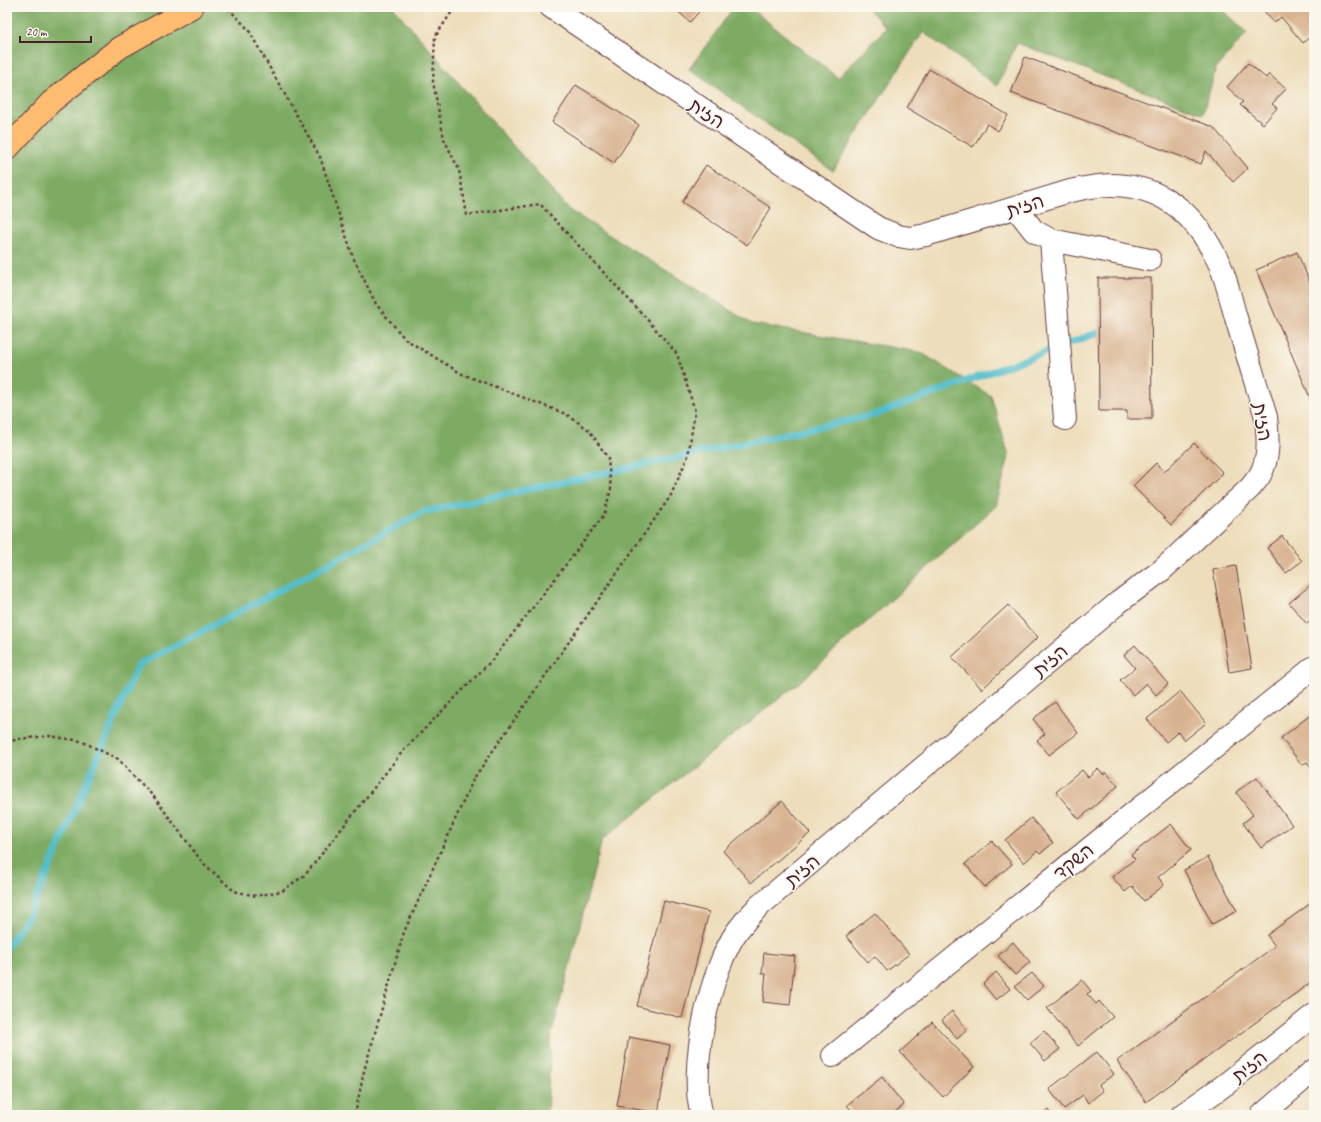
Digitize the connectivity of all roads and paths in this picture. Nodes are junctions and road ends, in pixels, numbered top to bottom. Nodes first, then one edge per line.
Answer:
1 (192, 7) edge
2 (227, 7) edge
3 (455, 7) edge
4 (496, 7) edge
5 (552, 8) edge
6 (7, 149) edge
7 (1016, 208) junction
8 (1051, 240) junction
9 (1150, 260) dead end
10 (1065, 419) dead end
11 (1314, 667) edge
12 (7, 743) edge
13 (1314, 1015) edge
14 (833, 1056) dead end
15 (1314, 1070) edge
16 (355, 1115) edge
17 (702, 1115) edge
18 (1182, 1115) edge
19 (1262, 1115) edge

1 - 6 main road
2 - 12 path
3 - 16 path
4 - 5 path
5 - 7 street, הזית
7 - 8 street
7 - 17 street, הזית
8 - 9 street
8 - 10 street
11 - 14 street, השקד
13 - 18 street, הזית
15 - 19 street

